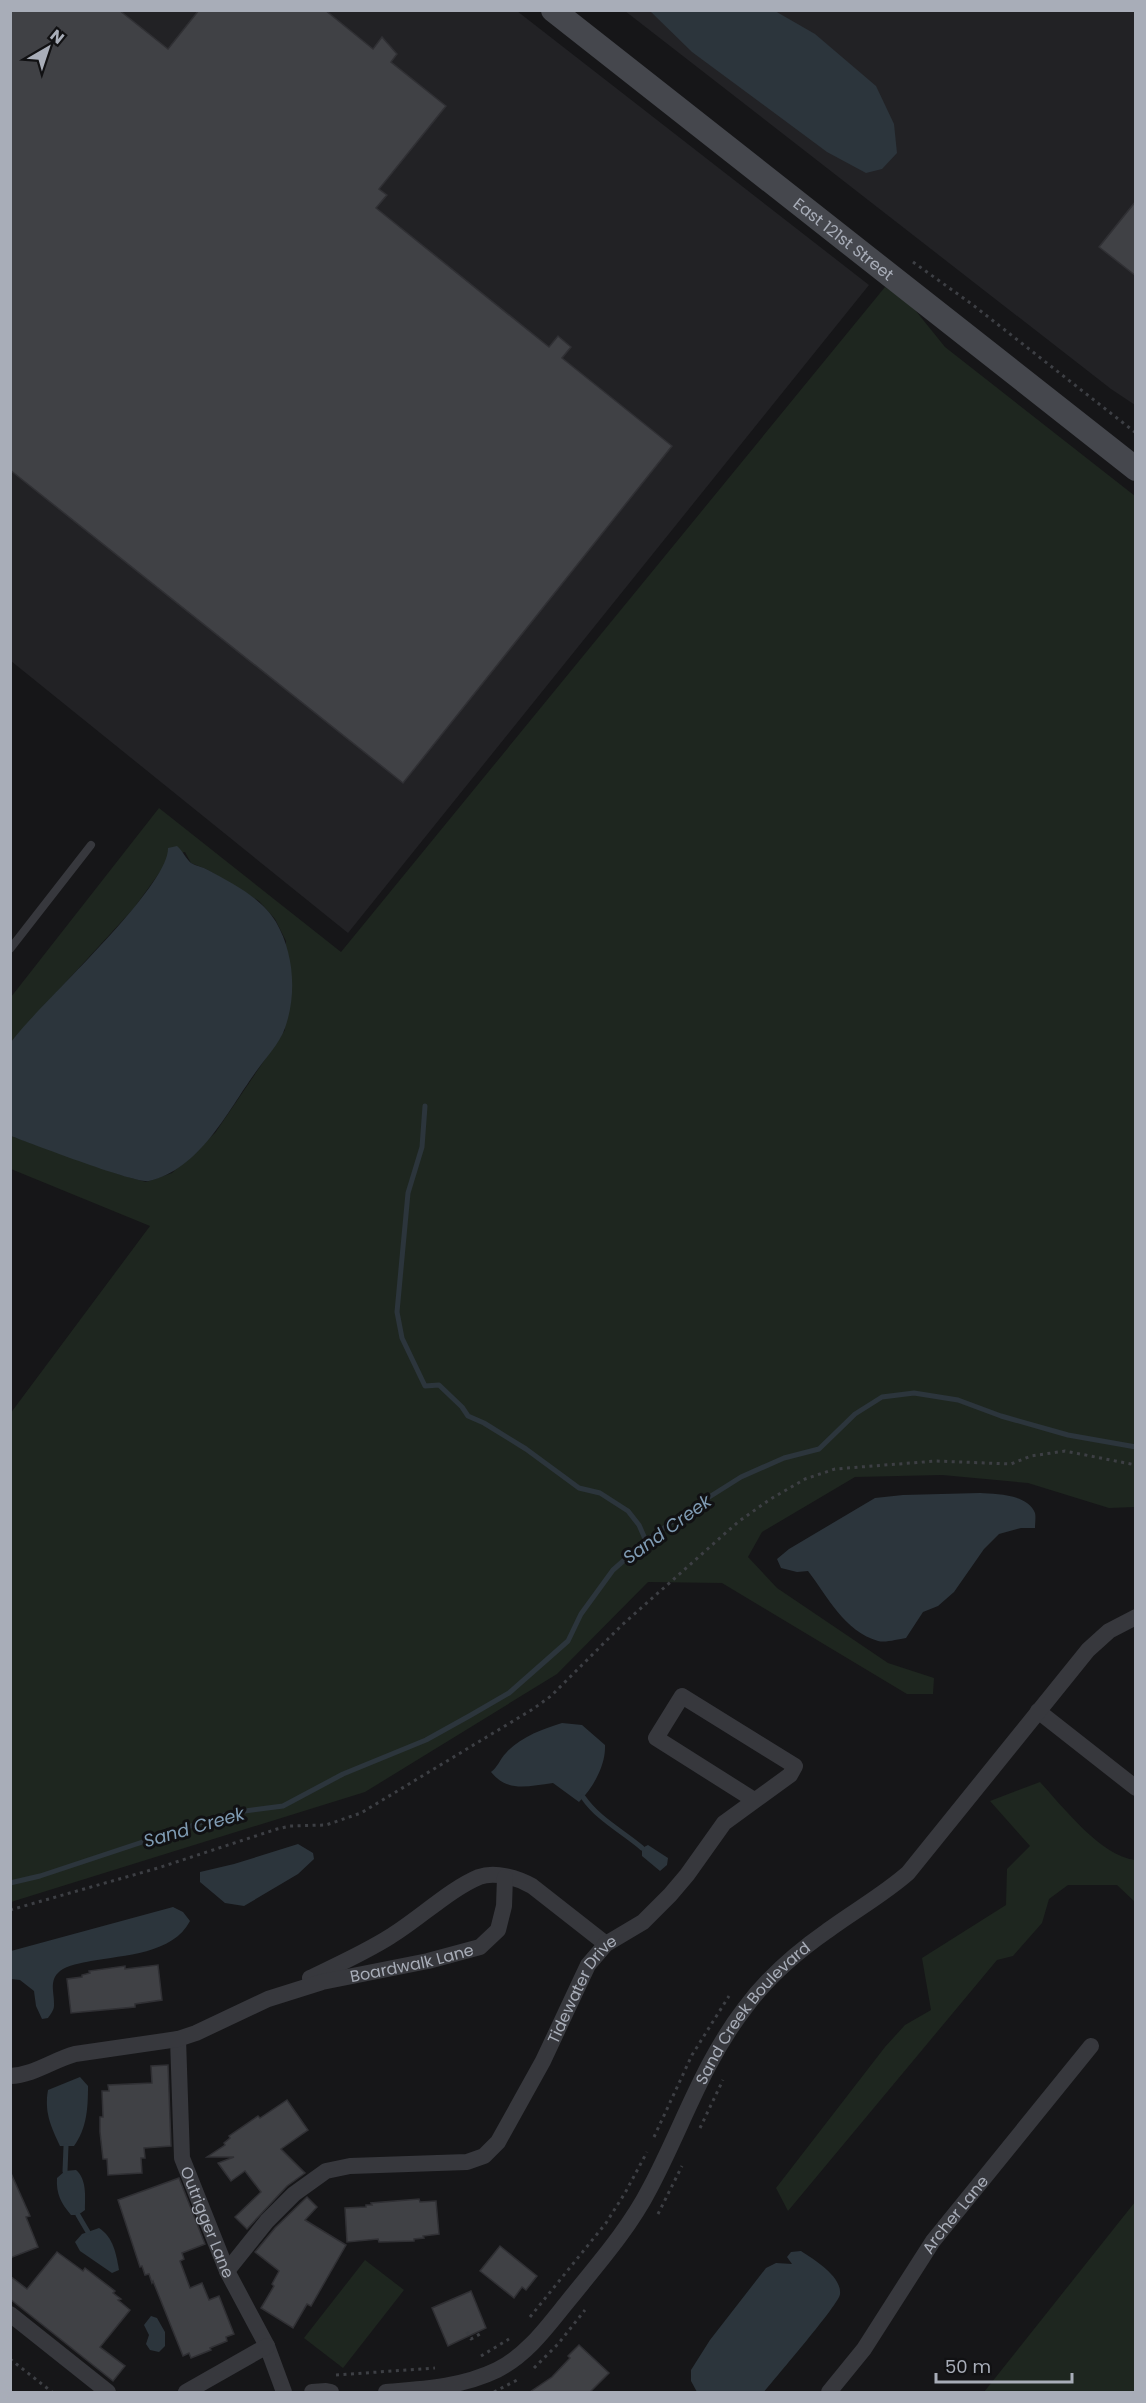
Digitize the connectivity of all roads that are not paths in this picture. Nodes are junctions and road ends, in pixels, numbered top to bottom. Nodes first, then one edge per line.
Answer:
1 (553, 10) edge
2 (1136, 469) edge
3 (91, 845) dead end
4 (10, 949) edge
5 (1136, 1617) edge
6 (1038, 1711) junction
7 (1136, 1788) edge
8 (754, 1800) junction
9 (505, 1877) junction
10 (606, 1944) junction
11 (268, 1999) junction
12 (178, 2039) junction
13 (1091, 2046) dead end
14 (10, 2076) edge
15 (227, 2271) junction
16 (10, 2314) edge
17 (267, 2346) junction
18 (108, 2392) edge
19 (186, 2392) edge
20 (284, 2392) edge
21 (312, 2392) edge
22 (331, 2392) edge
23 (387, 2392) edge
24 (829, 2392) edge

1 - 2 street, East 121st Street
3 - 4 lane
5 - 6 street, Sand Creek Boulevard
6 - 7 street
6 - 23 street, Sand Creek Boulevard
8 - 8 street, Tidewater Drive
8 - 10 street, Tidewater Drive
9 - 10 street, Boardwalk Lane
9 - 11 street, Boardwalk Lane
9 - 11 street, Boardwalk Lane
10 - 15 street, Tidewater Drive
11 - 12 street, Boardwalk Lane
12 - 14 street, Boardwalk Lane
12 - 15 street, Outrigger Lane
13 - 24 street, Archer Lane
15 - 17 street, Outrigger Lane
16 - 18 street
17 - 19 street
17 - 20 street, Outrigger Lane
21 - 22 street

